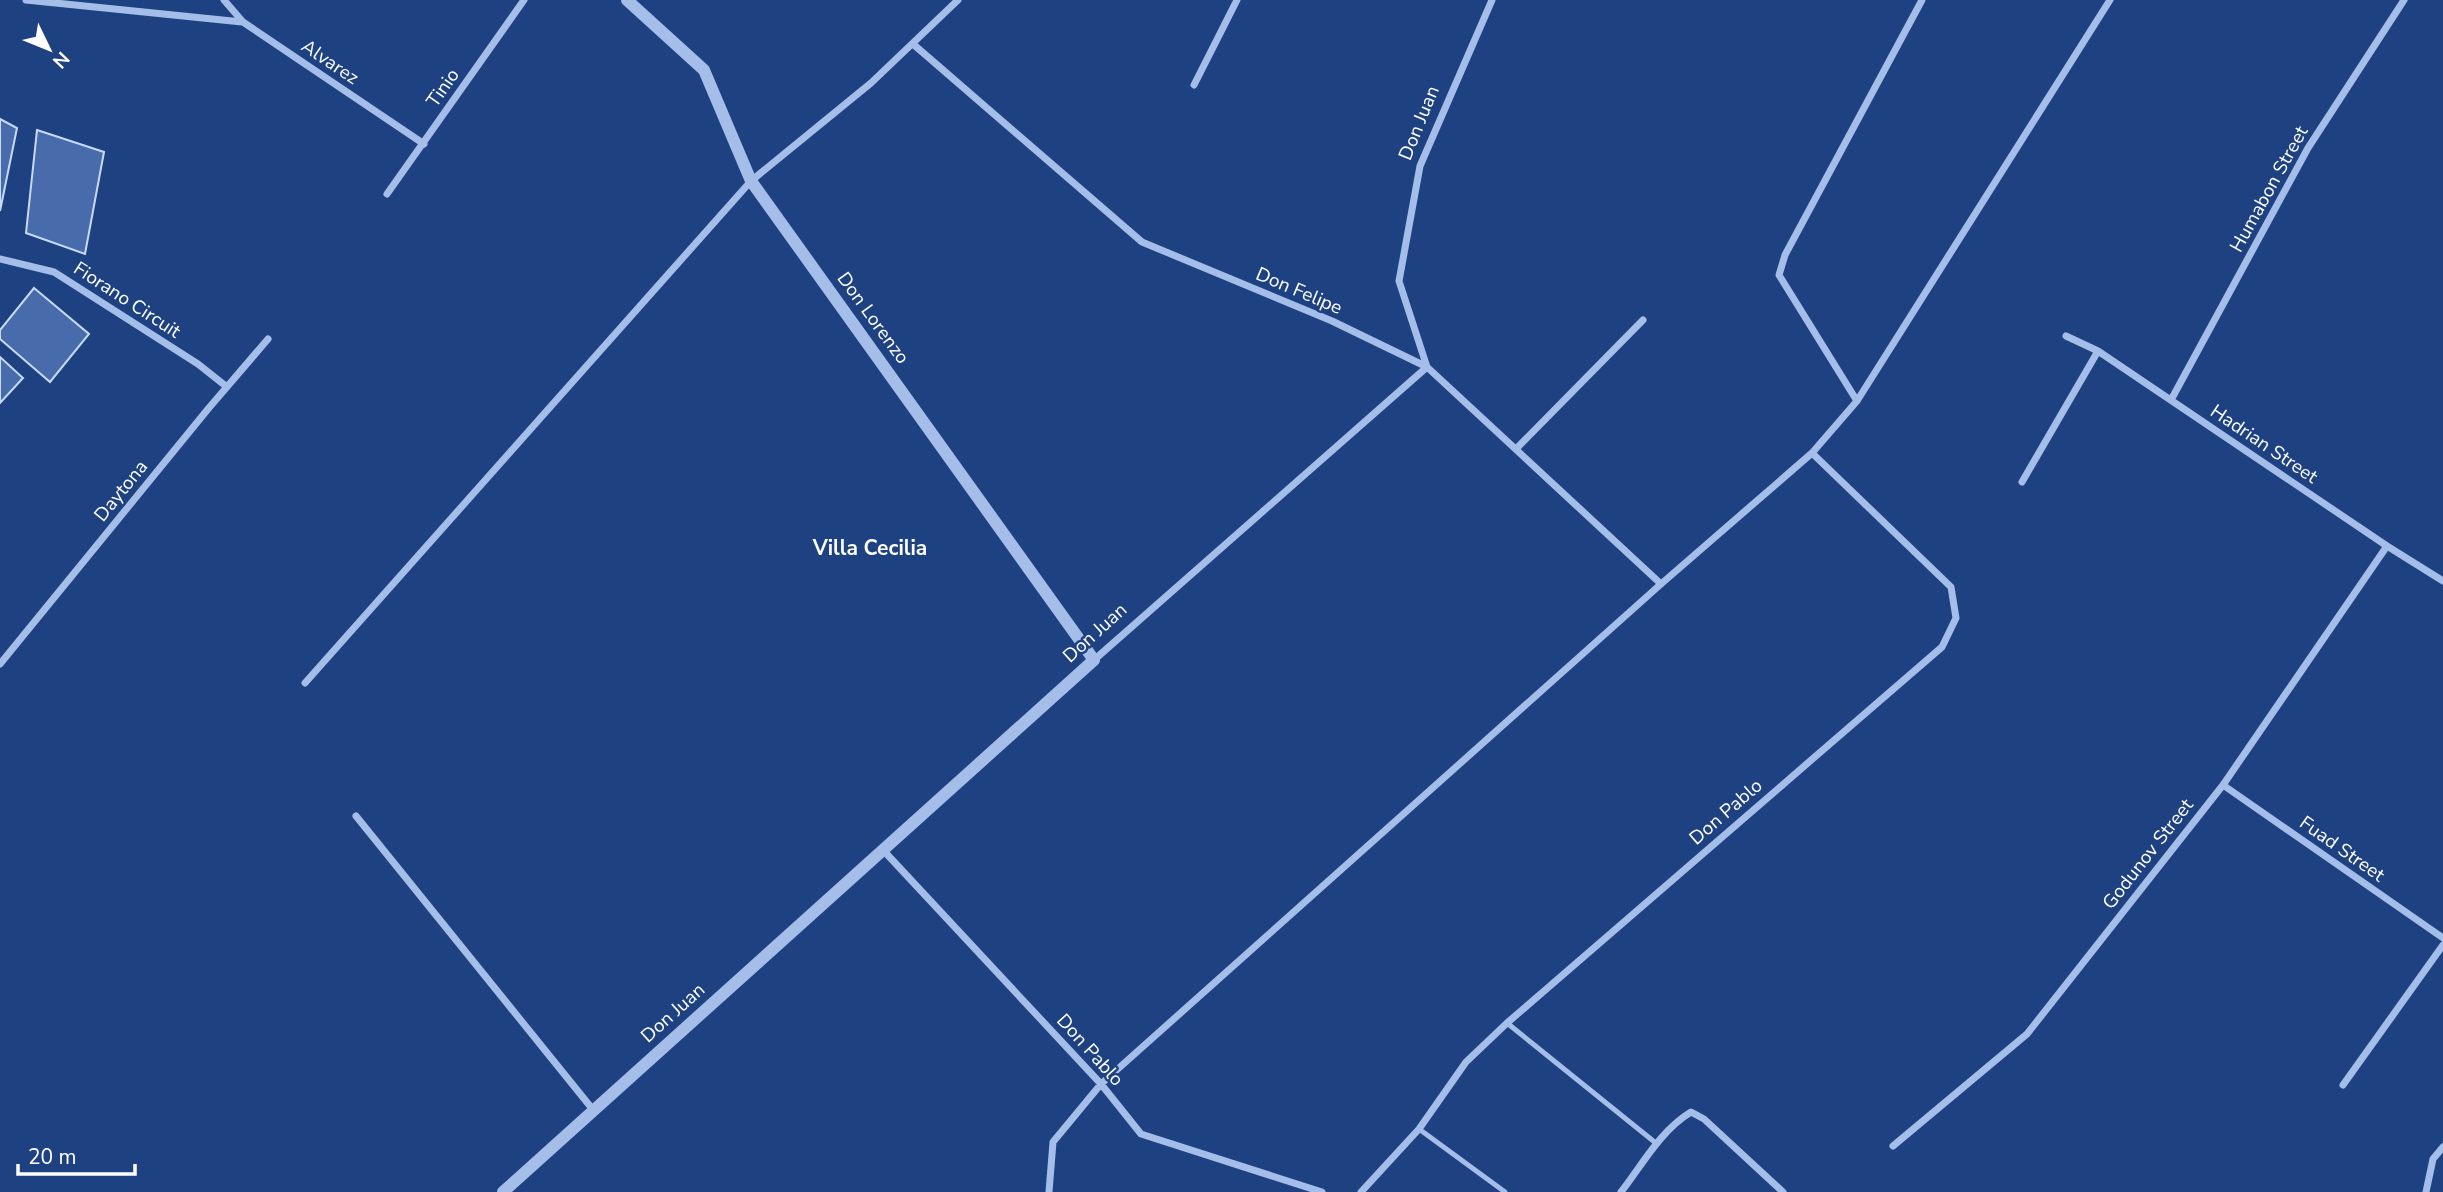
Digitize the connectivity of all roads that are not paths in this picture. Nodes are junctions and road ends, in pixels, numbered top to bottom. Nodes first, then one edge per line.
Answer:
1 (26, 0) edge
2 (224, 0) edge
3 (524, 0) edge
4 (628, 0) edge
5 (958, 0) edge
6 (1237, 0) edge
7 (1492, 0) edge
8 (1922, 0) edge
9 (2110, 0) edge
10 (2404, 0) edge
11 (243, 22) junction
12 (913, 44) junction
13 (1194, 85) dead end
14 (424, 144) junction
15 (751, 181) junction
16 (387, 194) dead end
17 (0, 259) edge
18 (1643, 320) dead end
19 (2066, 336) dead end
20 (268, 339) dead end
21 (2098, 351) junction
22 (1427, 367) junction
23 (227, 387) junction
24 (2171, 400) junction
25 (1857, 401) junction
26 (1516, 449) junction
27 (1812, 453) junction
28 (2022, 482) dead end
29 (2387, 546) junction
30 (2443, 581) edge
31 (1661, 584) junction
32 (1094, 660) junction
33 (0, 664) edge
34 (305, 683) dead end
35 (2223, 785) junction
36 (356, 816) dead end
37 (883, 850) junction
38 (2443, 938) edge
39 (2443, 945) edge
40 (1507, 1023) junction
41 (1101, 1084) junction
42 (2343, 1085) dead end
43 (594, 1111) junction
44 (1419, 1129) junction
45 (1657, 1144) junction
46 (1893, 1146) dead end
47 (2443, 1147) edge
48 (503, 1192) edge
49 (1049, 1192) edge
50 (1322, 1192) edge
51 (1361, 1192) edge
52 (1505, 1192) edge
53 (1621, 1192) edge
54 (1783, 1192) edge
55 (2426, 1192) edge

1 - 11 street
2 - 11 street, Alvarez
3 - 14 street, Tinio
4 - 15 street, Don Lorenzo
5 - 12 street
6 - 13 street
7 - 22 street, Don Juan
8 - 25 street
9 - 25 street
10 - 24 street, Humabon Street
11 - 14 street, Alvarez
12 - 15 street
12 - 22 street, Don Felipe
14 - 16 street, Tinio
15 - 32 street, Don Lorenzo
15 - 34 street
17 - 23 street, Fiorano Circuit
18 - 26 street
19 - 21 street, Hadrian Street
20 - 23 street, Daytona
21 - 24 street, Hadrian Street
21 - 28 street
22 - 26 street, Don Felipe
22 - 32 street, Don Juan
23 - 33 street, Daytona
24 - 29 street, Hadrian Street
25 - 27 street
26 - 31 street, Don Felipe
27 - 31 street
27 - 40 street, Don Pablo
29 - 30 street, Hadrian Street
29 - 35 street, Godunov Street
31 - 41 street
32 - 37 street, Don Juan
35 - 38 street, Fuad Street
35 - 46 street, Godunov Street
36 - 43 street
37 - 41 street, Don Pablo
37 - 43 street, Don Juan
39 - 42 street
40 - 44 street, Don Pablo
40 - 45 lane
41 - 49 street
41 - 50 street, Don Pablo
43 - 48 street, Don Juan
44 - 51 street, Don Pablo
44 - 52 lane
45 - 53 street
45 - 54 street
47 - 55 street

